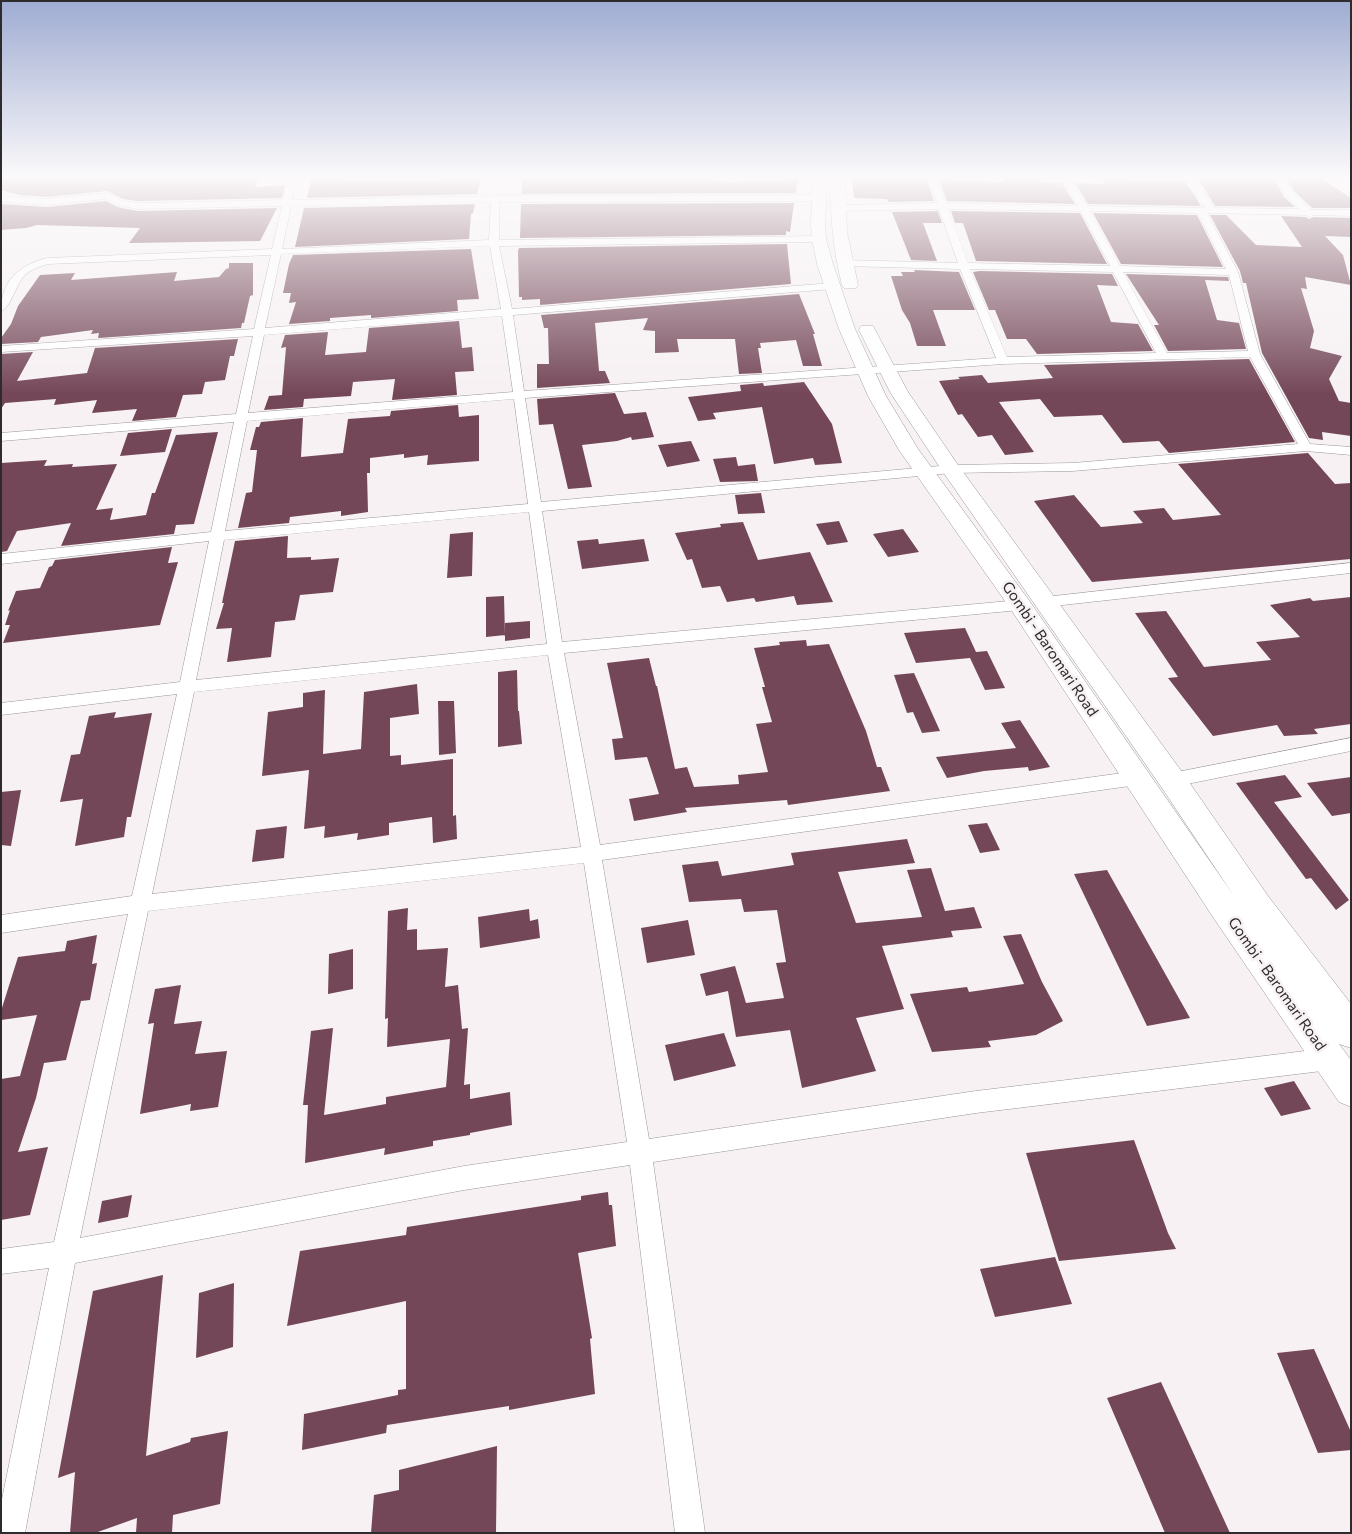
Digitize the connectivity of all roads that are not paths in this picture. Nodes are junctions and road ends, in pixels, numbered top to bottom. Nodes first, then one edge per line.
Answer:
1 (275, 251) junction
2 (286, 251) edge
3 (496, 251) edge
4 (822, 251) edge
5 (840, 251) edge
6 (958, 251) edge
7 (1106, 251) edge
8 (1224, 251) edge
9 (843, 263) junction
10 (964, 266) junction
11 (1115, 268) junction
12 (1233, 272) junction
13 (832, 286) junction
14 (1, 308) edge
15 (508, 312) junction
16 (259, 332) junction
17 (1, 349) edge
18 (1254, 354) junction
19 (1163, 356) junction
20 (1003, 361) junction
21 (877, 370) junction
22 (519, 396) junction
23 (241, 418) junction
24 (1, 437) edge
25 (1306, 447) junction
26 (1351, 451) edge
27 (951, 469) junction
28 (924, 472) junction
29 (536, 508) junction
30 (219, 536) junction
31 (1, 559) edge
32 (1351, 568) edge
33 (1045, 602) junction
34 (1020, 604) junction
35 (555, 647) junction
36 (187, 686) junction
37 (1, 710) edge
38 (1351, 744) edge
39 (1137, 778) junction
40 (1172, 780) junction
41 (592, 854) junction
42 (138, 904) junction
43 (1, 924) edge
44 (1347, 1019) edge
45 (1330, 1059) junction
46 (1351, 1090) edge
47 (640, 1152) junction
48 (64, 1253) junction
49 (1, 1262) edge
50 (10, 1533) edge
51 (690, 1533) edge

1 - 2 street
1 - 14 street
1 - 16 street
3 - 15 street
4 - 13 main road, Gombi - Baromari Road
5 - 9 main road, Gombi - Baromari Road
6 - 10 street
7 - 11 street
8 - 12 street
9 - 10 street
9 - 21 main road, Gombi - Baromari Road
10 - 11 street
10 - 20 street
11 - 12 street
11 - 19 street
12 - 18 street
13 - 15 street
13 - 21 main road, Gombi - Baromari Road
15 - 16 street
15 - 22 street
16 - 17 street
16 - 23 street
18 - 19 street
18 - 25 street
19 - 20 street
20 - 21 street
21 - 22 street
21 - 27 main road, Gombi - Baromari Road
21 - 28 main road, Gombi - Baromari Road
22 - 23 street
22 - 29 street
23 - 24 street
23 - 30 street
25 - 26 street
25 - 27 street
27 - 28 street
27 - 33 main road, Gombi - Baromari Road
28 - 29 street
28 - 34 main road, Gombi - Baromari Road
29 - 30 street
29 - 35 street
30 - 31 street
30 - 36 street
32 - 33 street
33 - 40 main road, Gombi - Baromari Road
34 - 35 street
34 - 39 main road, Gombi - Baromari Road
35 - 36 street
35 - 41 street
36 - 37 street
36 - 42 street
38 - 40 street
39 - 41 street
39 - 45 main road, Gombi - Baromari Road
40 - 44 main road, Gombi - Baromari Road
41 - 42 street
41 - 47 street
42 - 43 street
42 - 48 street
45 - 46 main road, Gombi - Baromari Road
45 - 47 street
47 - 48 street
47 - 51 street
48 - 49 street
48 - 50 street

